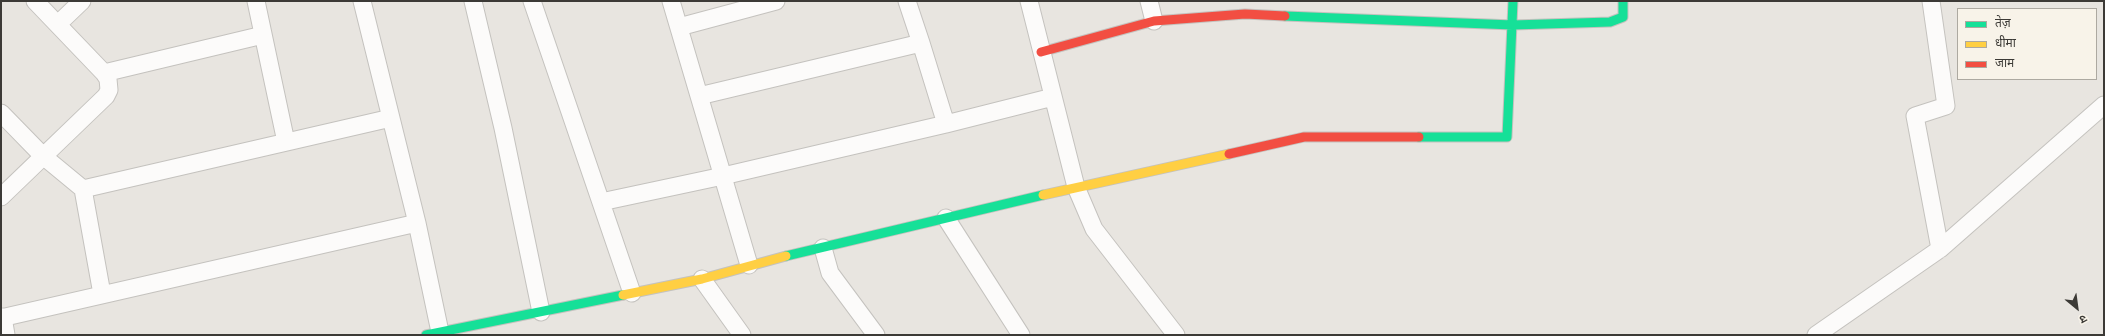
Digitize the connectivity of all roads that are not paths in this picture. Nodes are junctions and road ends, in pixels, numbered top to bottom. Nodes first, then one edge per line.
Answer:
1 (35, 1) edge
2 (82, 1) edge
3 (256, 1) edge
4 (362, 1) edge
5 (473, 1) edge
6 (532, 1) edge
7 (671, 1) edge
8 (776, 1) edge
9 (907, 1) edge
10 (1029, 1) edge
11 (1148, 1) edge
12 (1513, 1) edge
13 (1623, 1) edge
14 (1931, 1) edge
15 (1154, 21) junction
16 (58, 24) junction
17 (1513, 25) junction
18 (679, 27) junction
19 (263, 35) junction
20 (921, 43) junction
21 (1041, 52) junction
22 (104, 74) junction
23 (699, 96) junction
24 (1053, 97) junction
25 (2104, 105) edge
26 (1, 113) edge
27 (391, 118) junction
28 (946, 124) junction
29 (286, 142) junction
30 (43, 156) junction
31 (723, 176) junction
32 (1076, 187) junction
33 (83, 189) junction
34 (1, 196) edge
35 (601, 202) junction
36 (946, 218) junction
37 (417, 223) junction
38 (823, 248) junction
39 (1940, 249) junction
40 (749, 265) junction
41 (702, 279) junction
42 (632, 293) junction
43 (102, 294) junction
44 (541, 312) junction
45 (2, 317) edge
46 (433, 333) edge
47 (6, 335) edge
48 (742, 335) edge
49 (876, 335) edge
50 (1021, 335) edge
51 (1176, 335) edge
52 (1816, 335) edge

1 - 16 street
2 - 16 street
3 - 19 street
4 - 27 street
5 - 44 street
6 - 35 street
7 - 18 street
8 - 18 street
9 - 20 street
10 - 21 street
11 - 15 street
12 - 17 street
13 - 17 street
14 - 39 street
15 - 17 street
15 - 21 street
16 - 22 street
17 - 32 street
18 - 23 street
19 - 22 street
19 - 29 street
20 - 23 street
20 - 28 street
21 - 24 street
22 - 30 street
23 - 31 street
24 - 28 street
24 - 32 street
25 - 39 street
26 - 30 street
27 - 29 street
27 - 37 street
28 - 31 street
29 - 33 street
30 - 33 street
30 - 34 street
31 - 35 street
31 - 40 street
32 - 36 street
32 - 51 street
33 - 43 street
35 - 42 street
36 - 38 street
36 - 50 street
37 - 43 street
37 - 46 street
38 - 40 street
38 - 49 street
39 - 52 street
40 - 41 street
41 - 42 street
41 - 48 street
42 - 44 street
43 - 45 street
44 - 46 street
45 - 47 street

